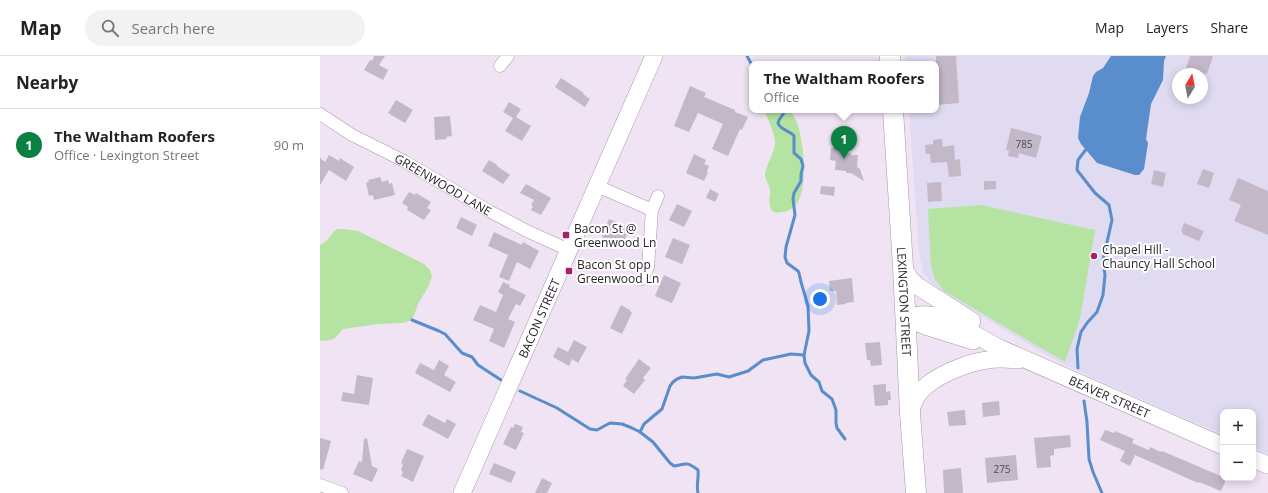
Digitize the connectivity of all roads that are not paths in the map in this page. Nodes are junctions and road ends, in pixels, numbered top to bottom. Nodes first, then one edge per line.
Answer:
1 (508, 56) edge
2 (654, 56) edge
3 (500, 66) dead end
4 (893, 113) edge
5 (320, 114) edge
6 (597, 186) junction
7 (658, 196) dead end
8 (652, 210) junction
9 (569, 250) junction
10 (903, 267) junction
11 (642, 278) dead end
12 (906, 318) junction
13 (1036, 364) junction
14 (1055, 373) junction
15 (910, 413) junction
16 (1221, 445) edge
17 (1256, 460) edge
18 (1268, 465) edge
19 (320, 485) edge
20 (342, 493) edge
21 (462, 493) edge
22 (916, 493) edge

1 - 3 street
2 - 6 main road, BACON STREET
4 - 10 main road, LEXINGTON STREET
5 - 9 street, GREENWOOD LANE
6 - 8 street
6 - 9 main road, BACON STREET
7 - 8 street
8 - 11 street
9 - 21 main road, BACON STREET
10 - 12 main road, LEXINGTON STREET
10 - 14 main road
12 - 13 main road, BEAVER STREET
12 - 15 main road, LEXINGTON STREET
13 - 14 main road, BEAVER STREET
13 - 15 main road
14 - 16 main road, BEAVER STREET
15 - 22 main road, LEXINGTON STREET
17 - 18 main road
19 - 20 street

